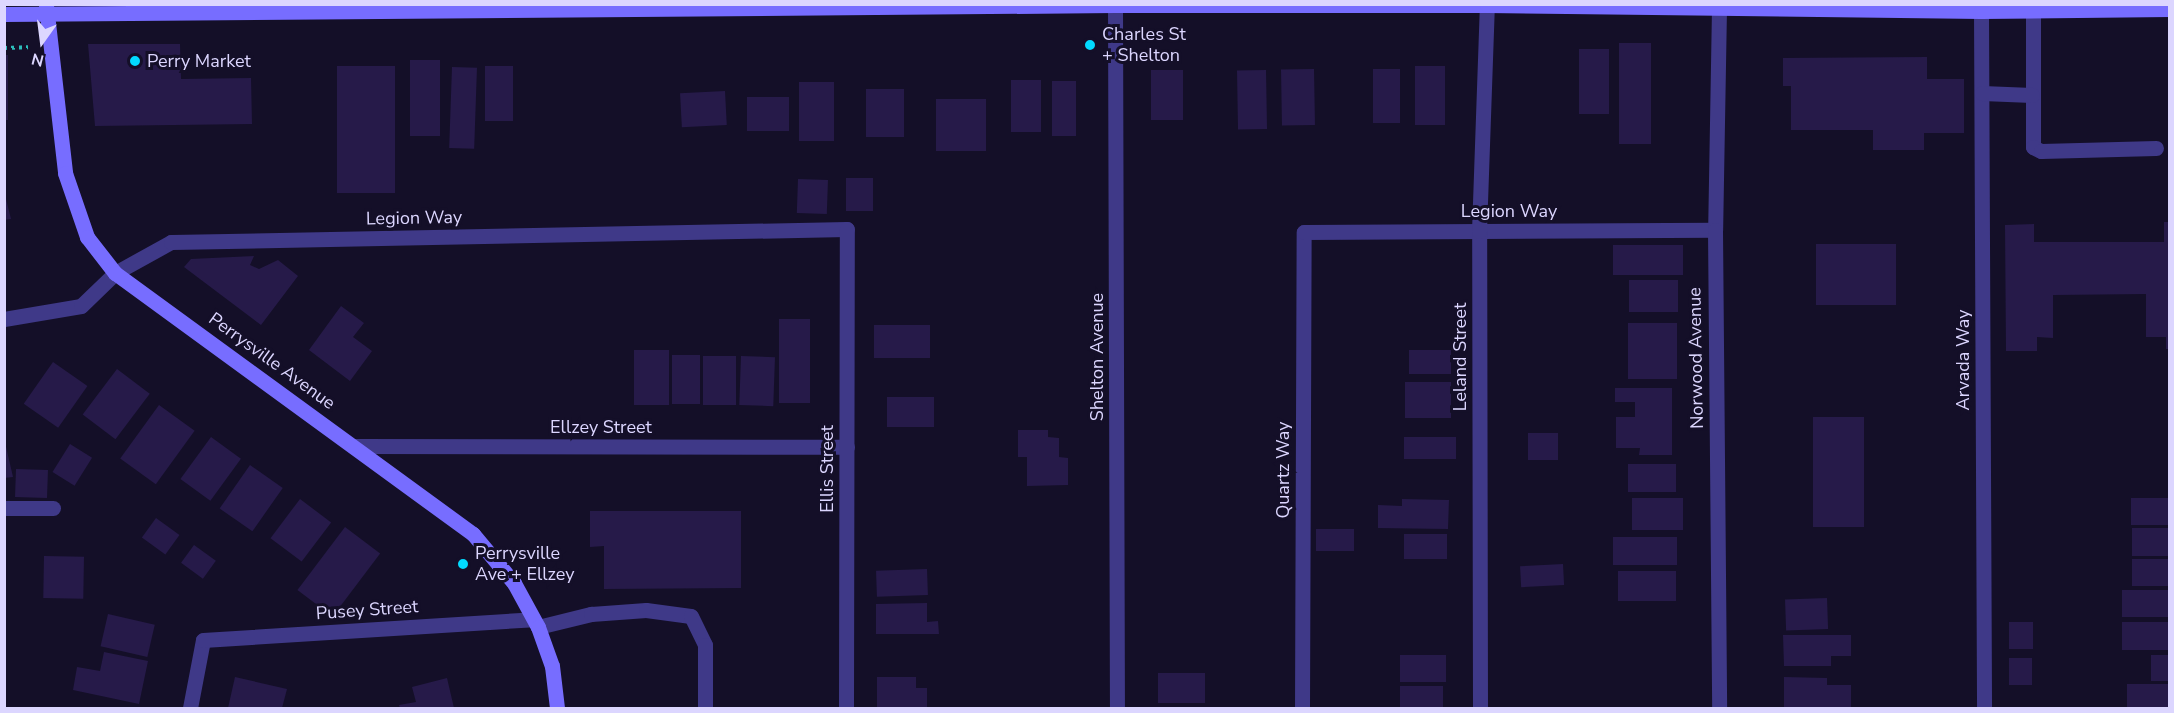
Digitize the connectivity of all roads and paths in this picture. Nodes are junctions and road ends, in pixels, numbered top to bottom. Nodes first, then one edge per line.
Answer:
1 (1115, 5) edge
2 (1487, 5) edge
3 (254, 8) edge
4 (1719, 8) junction
5 (47, 9) edge
6 (2169, 9) edge
7 (2033, 10) junction
8 (1981, 11) junction
9 (4, 14) edge
10 (1982, 93) junction
11 (2032, 95) junction
12 (2156, 148) dead end
13 (847, 229) joint
14 (1715, 230) junction
15 (1304, 231) joint
16 (1479, 231) junction
17 (115, 273) junction
18 (4, 319) edge
19 (356, 446) junction
20 (847, 447) junction
21 (4, 508) edge
22 (53, 508) dead end
23 (536, 623) junction
24 (190, 708) edge
25 (557, 708) edge
26 (705, 708) edge
27 (846, 708) edge
28 (1117, 708) edge
29 (1302, 708) edge
30 (1480, 708) edge
31 (1719, 708) edge
32 (1984, 708) edge

1 - 2 street
1 - 3 street
1 - 28 street, Shelton Avenue
2 - 4 street
2 - 16 street, Leland Street
3 - 5 street
4 - 8 street
4 - 14 street, Norwood Avenue
5 - 9 street
5 - 17 street, Perrysville Avenue
6 - 7 street
7 - 8 street
7 - 11 street
8 - 10 street, Arvada Way
10 - 11 street
10 - 32 street, Arvada Way
11 - 12 street
13 - 17 street, Legion Way
13 - 20 street, Ellis Street
14 - 16 street, Legion Way
14 - 31 street, Norwood Avenue
15 - 16 street, Legion Way
15 - 29 street, Quartz Way
16 - 30 street, Leland Street
17 - 18 street, Legion Way
17 - 19 street, Perrysville Avenue
19 - 20 street, Ellzey Street
19 - 23 street, Perrysville Avenue
20 - 27 street, Ellis Street
21 - 22 street
23 - 24 street, Pusey Street
23 - 25 street, Perrysville Avenue
23 - 26 street, Pusey Street

